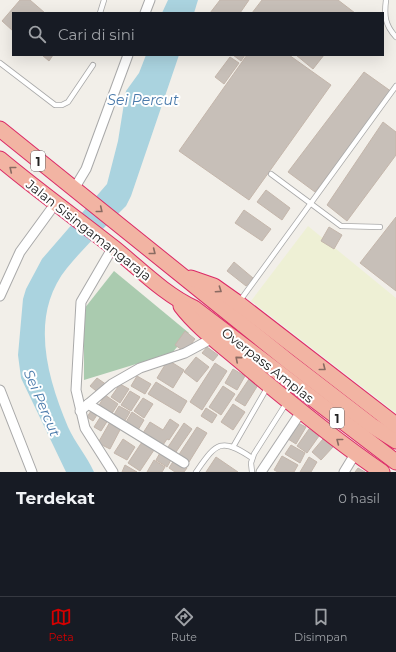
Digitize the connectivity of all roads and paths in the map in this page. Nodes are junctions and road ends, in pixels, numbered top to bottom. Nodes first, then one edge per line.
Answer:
1 (104, 0) edge
2 (150, 0) edge
3 (386, 0) edge
4 (100, 12) edge
5 (145, 12) edge
6 (396, 37) edge
7 (128, 56) edge
8 (0, 63) edge
9 (93, 65) dead end
10 (396, 86) edge
11 (0, 129) edge
12 (0, 159) edge
13 (271, 174) dead end
14 (75, 191) junction
15 (311, 205) junction
16 (60, 208) junction
17 (380, 227) dead end
18 (113, 247) junction
19 (183, 276) junction
20 (0, 296) edge
21 (177, 300) junction
22 (238, 303) junction
23 (213, 338) junction
24 (269, 386) junction
25 (0, 390) edge
26 (288, 401) junction
27 (88, 404) junction
28 (80, 411) junction
29 (301, 412) junction
30 (396, 425) edge
31 (396, 441) edge
32 (233, 447) junction
33 (355, 454) junction
34 (252, 458) junction
35 (396, 462) edge
36 (184, 463) dead end
37 (32, 472) edge
38 (112, 472) edge
39 (196, 472) edge
40 (252, 472) edge
41 (261, 472) edge
42 (344, 472) edge
43 (382, 472) edge

1 - 4 lane
2 - 5 street
3 - 6 lane
7 - 14 street
8 - 9 lane
10 - 15 lane
11 - 14 highway, Jalan Sisingamangaraja / 1
16 -> 12 highway, Jalan Sisingamangaraja / 1
13 - 15 lane
14 -> 19 highway, Jalan Sisingamangaraja / 1
15 - 17 lane
15 - 22 lane
16 - 18 highway, Jalan Sisingamangaraja / 1
16 - 20 street
18 - 21 highway, Jalan Sisingamangaraja / 1
18 - 28 street
19 -> 22 highway
19 - 31 highway, Overpass Amplas / 1
21 - 23 highway
21 - 35 highway, Overpass Amplas / 1
22 -> 30 highway
24 -> 23 highway
23 - 27 street
24 - 26 highway
24 - 32 lane
25 - 37 street
26 - 29 highway
26 - 34 lane
27 - 28 street
27 - 36 street
28 - 38 street
33 -> 29 highway
29 - 41 street
32 - 34 lane
32 - 39 lane
33 - 42 street
33 - 43 highway
34 - 40 lane

